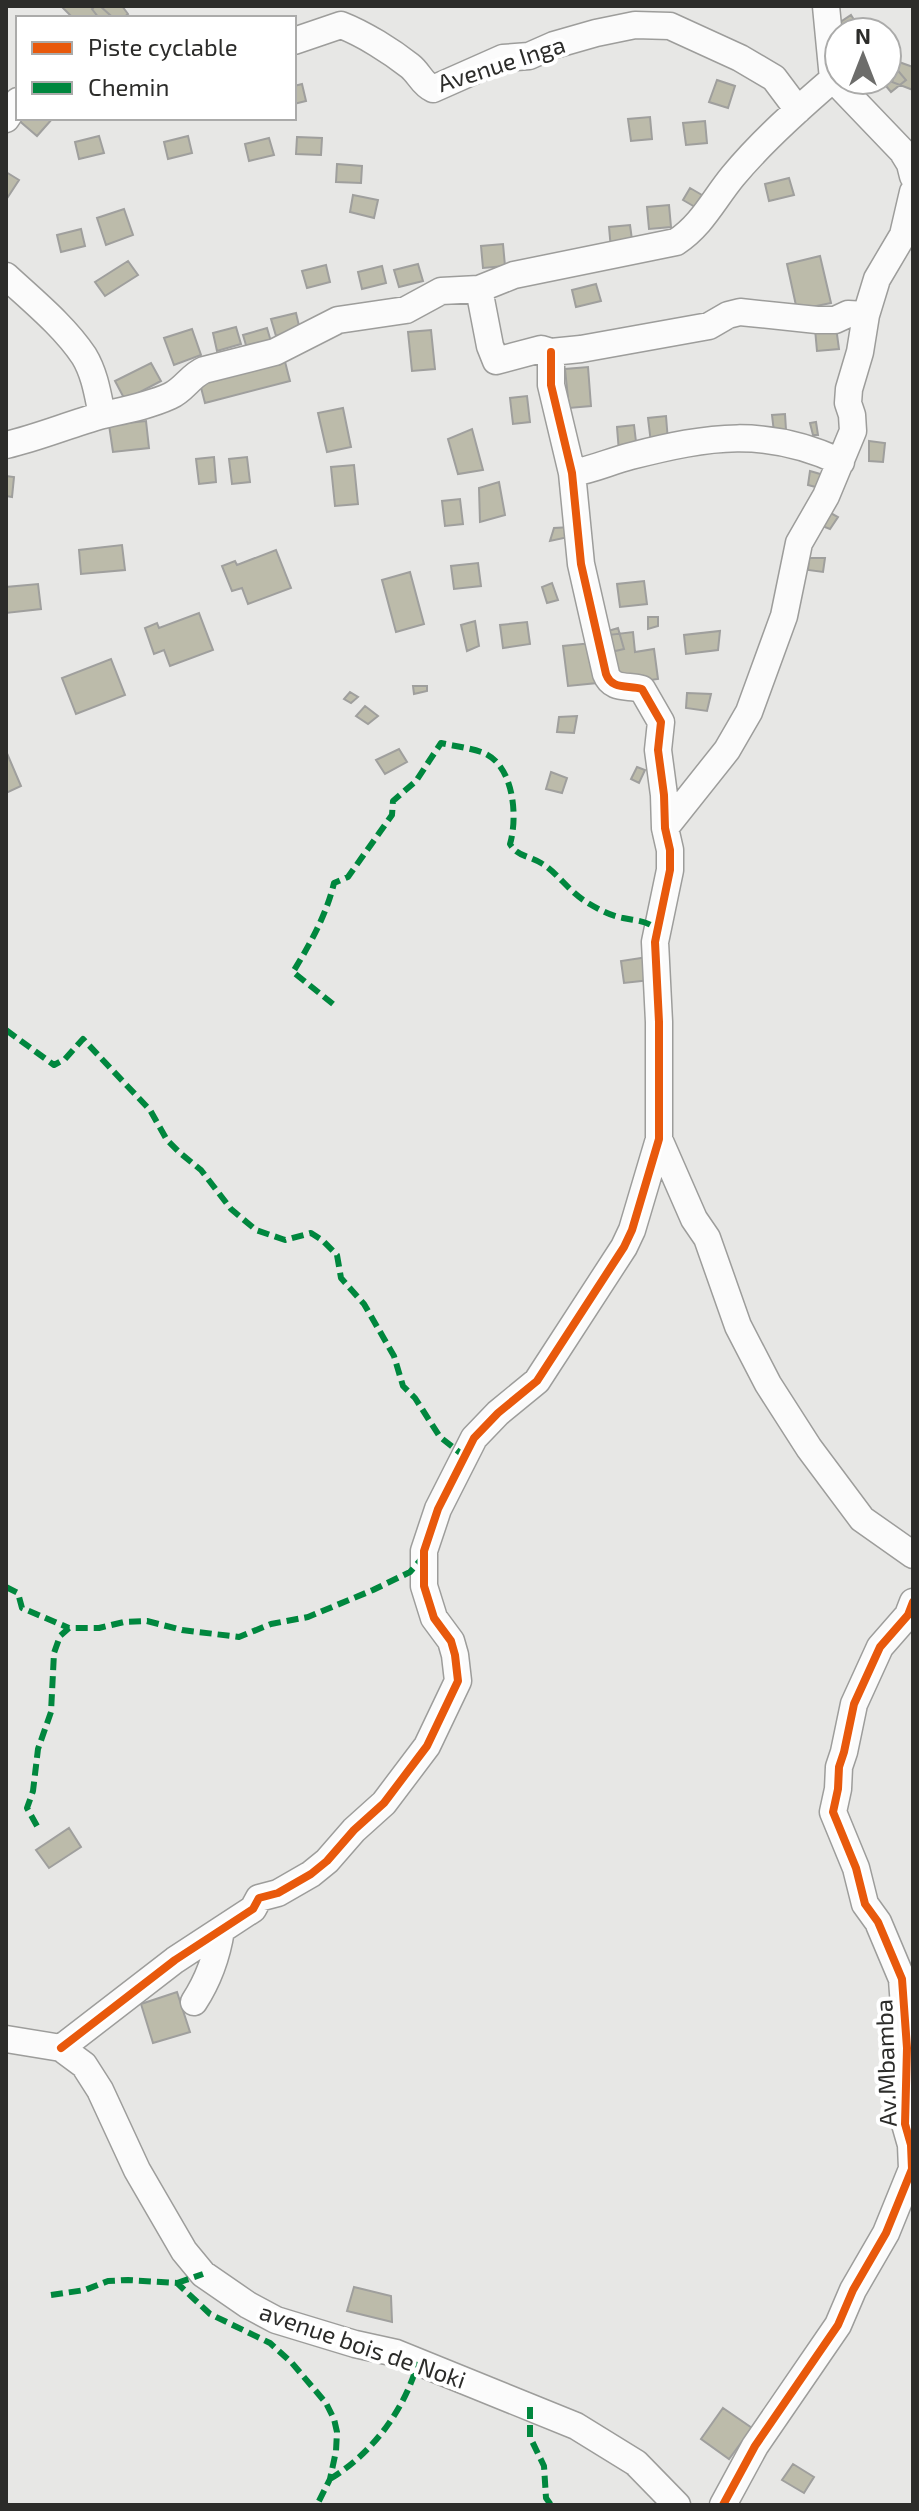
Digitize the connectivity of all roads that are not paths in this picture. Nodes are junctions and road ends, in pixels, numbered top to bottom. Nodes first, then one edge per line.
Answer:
1 (296, 40) edge
2 (823, 88) edge
3 (849, 96) edge
4 (798, 110) junction
5 (913, 176) edge
6 (913, 192) edge
7 (6, 276) edge
8 (479, 289) junction
9 (866, 315) junction
10 (551, 352) junction
11 (102, 415) junction
12 (6, 445) edge
13 (841, 462) junction
14 (572, 473) junction
15 (665, 828) junction
16 (659, 1139) junction
17 (913, 1555) edge
18 (913, 1602) edge
19 (221, 1930) junction
20 (194, 2002) dead end
21 (6, 2039) edge
22 (61, 2048) junction
23 (677, 2505) edge
24 (723, 2505) edge

1 - 4 street, Avenue Inga
2 - 4 street
3 - 5 street
4 - 8 street
6 - 9 street
7 - 11 street
8 - 10 street
8 - 11 street
9 - 10 street
9 - 13 street
10 - 14 street
11 - 12 street
13 - 14 street
13 - 15 street
14 - 15 street
15 - 16 street
16 - 17 street
16 - 19 street
18 - 24 street, Av.Mbamba
19 - 20 street
19 - 22 street
21 - 22 street
22 - 23 street, avenue bois de Noki

